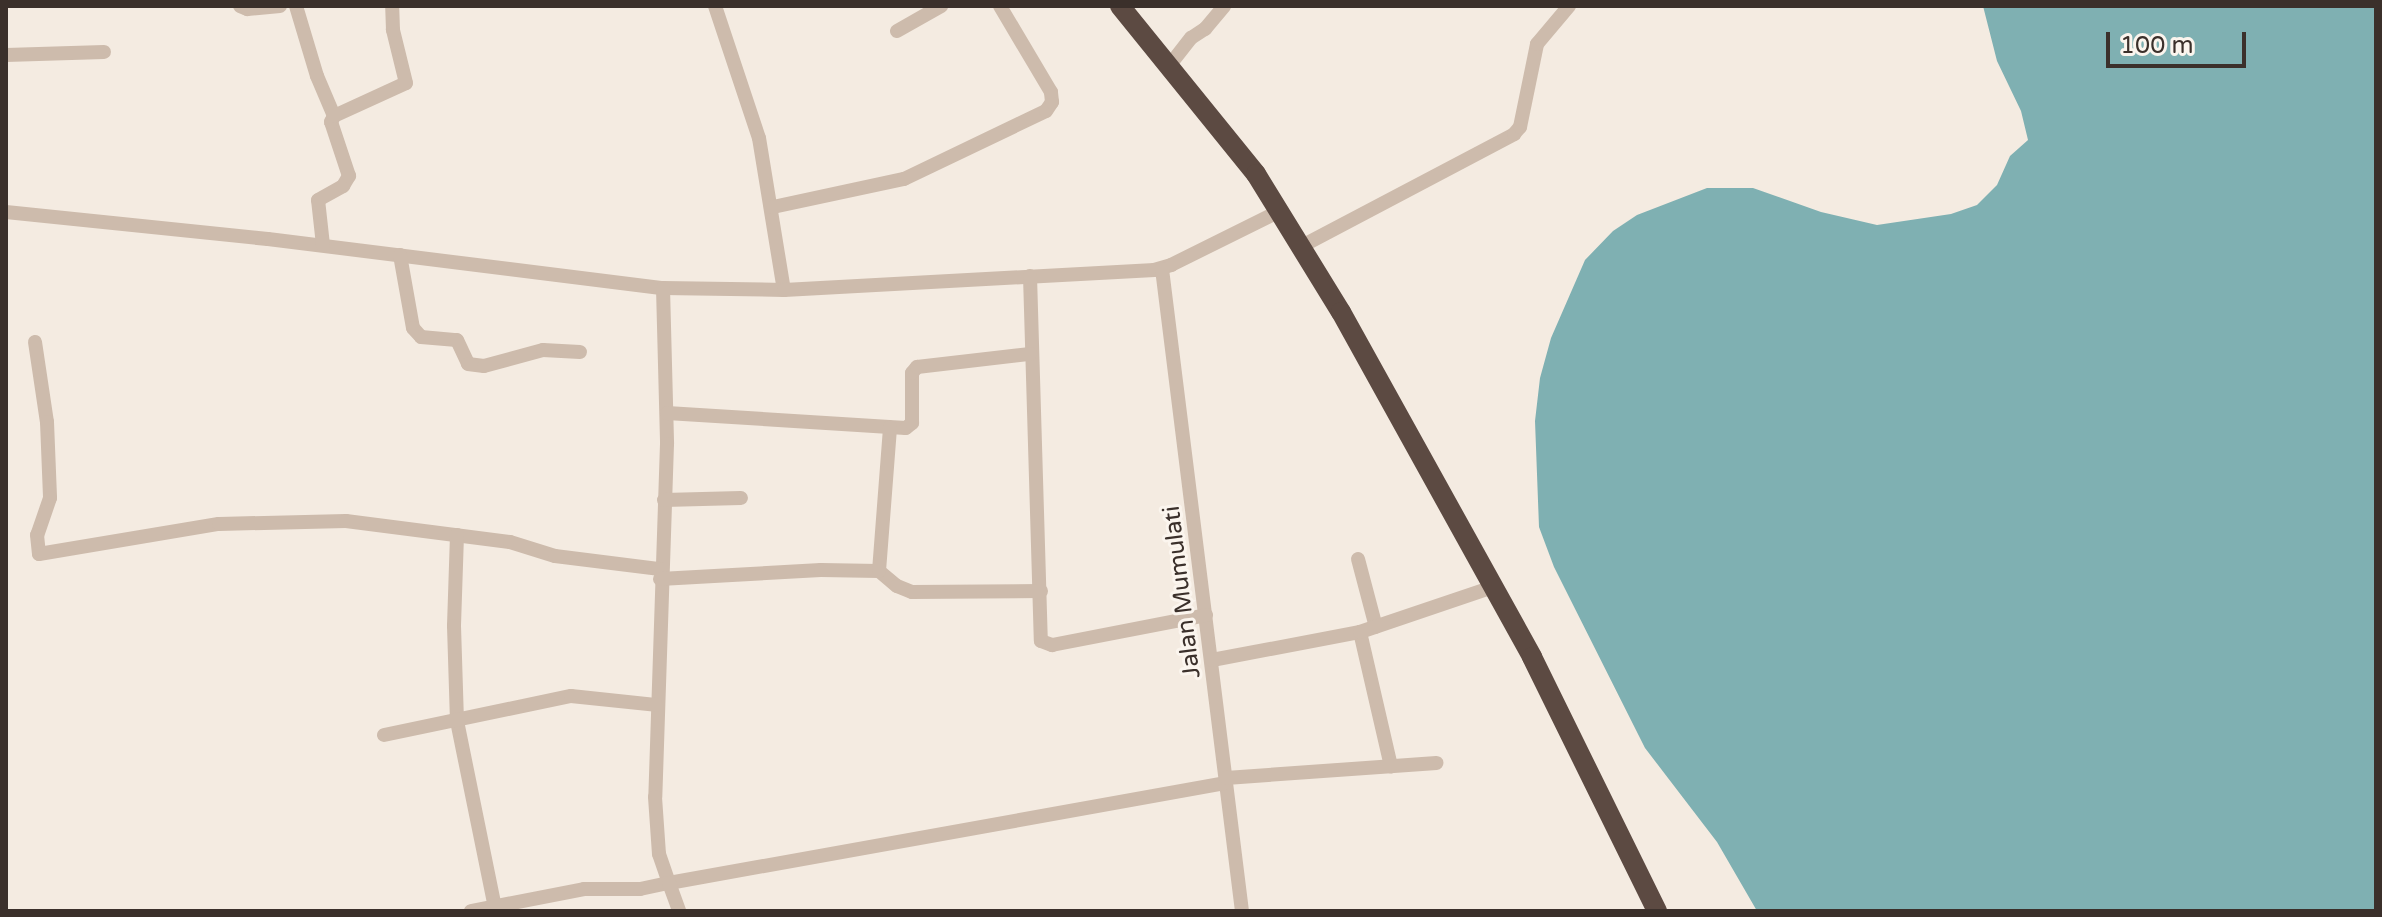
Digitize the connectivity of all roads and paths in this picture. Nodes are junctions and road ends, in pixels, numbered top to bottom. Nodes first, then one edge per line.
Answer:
1 (240, 6) edge
2 (280, 6) edge
3 (296, 6) edge
4 (392, 6) edge
5 (715, 6) edge
6 (941, 6) edge
7 (1000, 6) edge
8 (1120, 6) edge
9 (1224, 6) edge
10 (1569, 6) edge
11 (897, 31) dead end
12 (104, 52) dead end
13 (6, 55) edge
14 (1169, 66) junction
15 (334, 116) junction
16 (773, 207) junction
17 (6, 212) edge
18 (1278, 212) junction
19 (323, 245) junction
20 (1302, 246) junction
21 (400, 255) junction
22 (1162, 269) junction
23 (1030, 276) junction
24 (663, 288) junction
25 (784, 290) junction
26 (35, 342) dead end
27 (580, 352) dead end
28 (1030, 354) junction
29 (667, 413) junction
30 (890, 427) junction
31 (741, 498) dead end
32 (664, 500) junction
33 (457, 535) junction
34 (1358, 559) dead end
35 (879, 571) junction
36 (660, 574) junction
37 (1493, 587) junction
38 (1041, 591) junction
39 (1206, 615) junction
40 (1376, 627) junction
41 (1360, 632) junction
42 (1212, 660) junction
43 (656, 705) junction
44 (457, 721) junction
45 (384, 735) dead end
46 (1436, 763) dead end
47 (1391, 766) junction
48 (1226, 781) junction
49 (669, 883) junction
50 (495, 907) junction
51 (471, 911) edge
52 (679, 911) edge
53 (1242, 911) edge
54 (1657, 911) edge

1 - 2 street
3 - 15 street
4 - 15 street
5 - 16 street
6 - 11 street
7 - 16 street
8 - 14 highway
9 - 14 street
10 - 20 street
12 - 13 street
14 - 18 highway
15 - 19 street
16 - 25 street
17 - 19 street
18 - 20 highway
18 - 22 street
19 - 21 street
20 - 37 highway
21 - 24 street
21 - 27 street
22 - 23 street
22 - 39 street, Jalan Mumulati
23 - 25 street
23 - 28 street
24 - 25 street
24 - 29 street
26 - 33 street
28 - 30 street
28 - 38 street
29 - 30 street
29 - 32 street
30 - 35 street
31 - 32 street
32 - 36 street
33 - 36 street
33 - 44 street
34 - 40 street
35 - 36 street
35 - 38 street
36 - 43 street
37 - 40 street
37 - 54 highway
38 - 39 street
39 - 42 street, Jalan Mumulati
40 - 41 street
41 - 42 street
41 - 47 street
42 - 48 street, Jalan Mumulati
43 - 44 street
43 - 49 street
44 - 45 street
44 - 50 street
46 - 47 street
47 - 48 street
48 - 49 street
48 - 53 street, Jalan Mumulati
49 - 50 street
49 - 52 street
50 - 51 street

